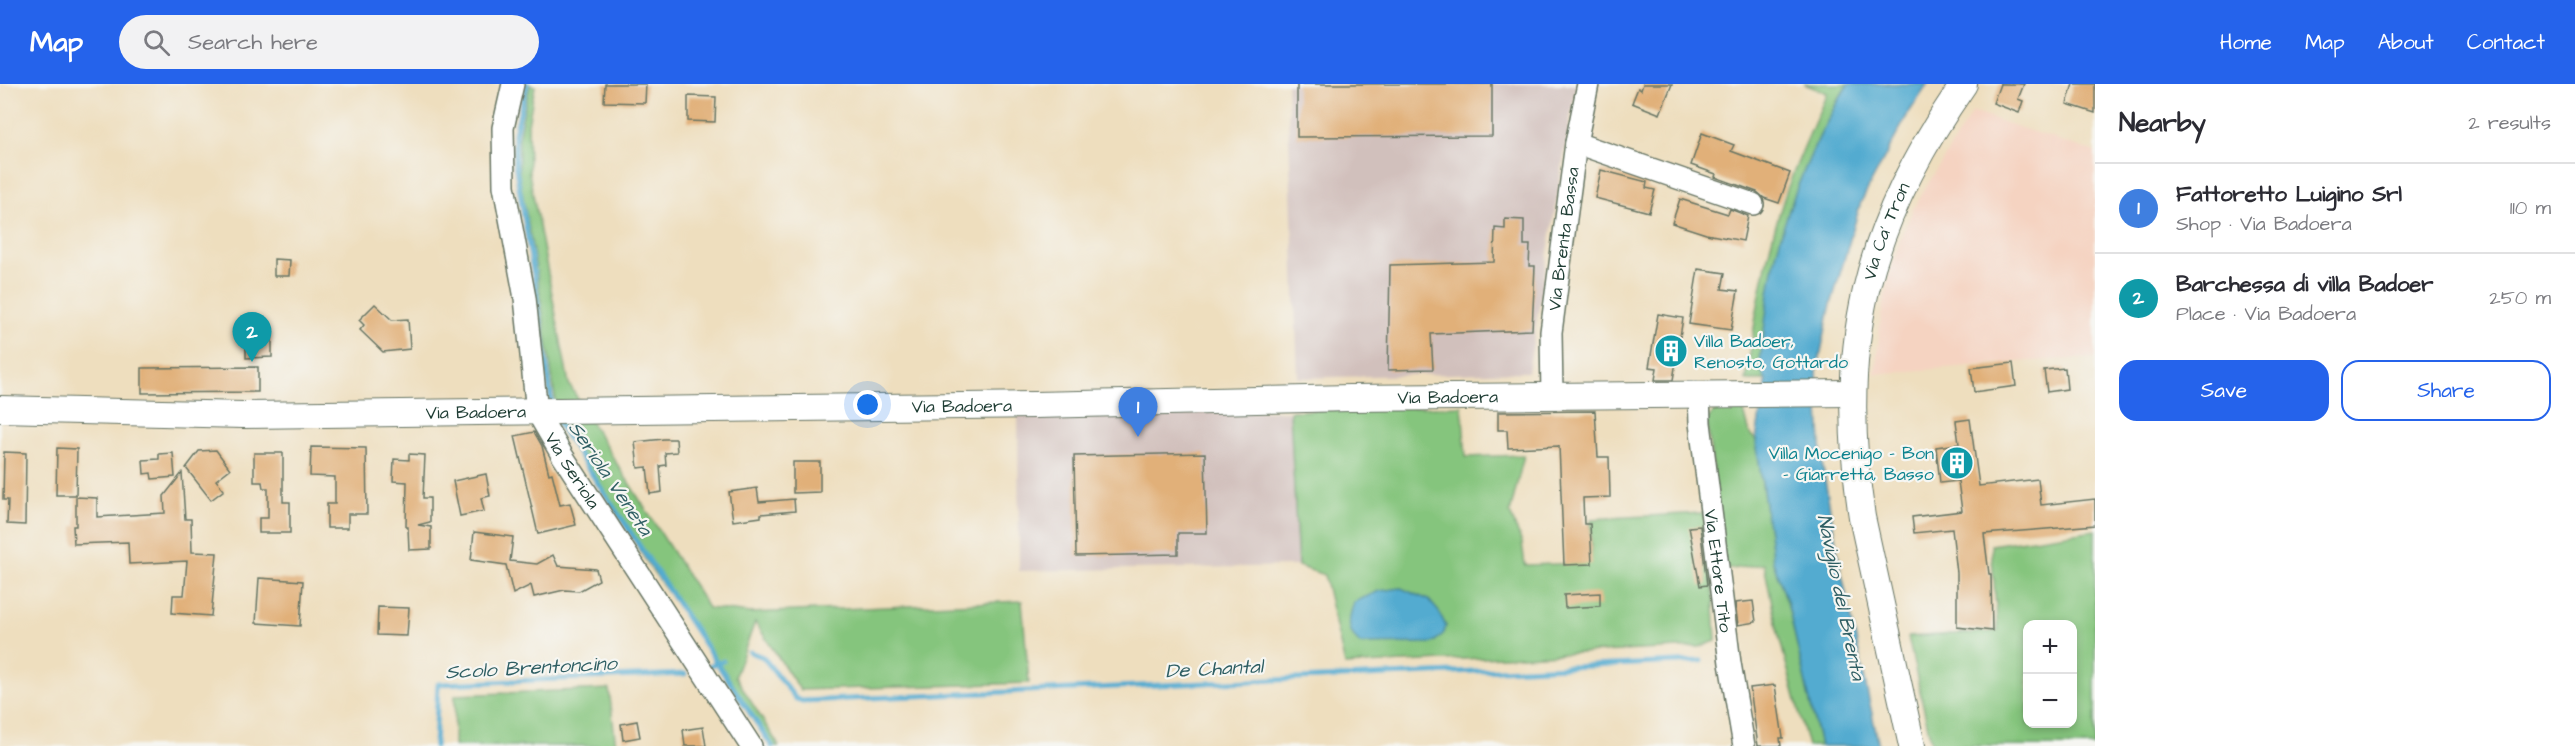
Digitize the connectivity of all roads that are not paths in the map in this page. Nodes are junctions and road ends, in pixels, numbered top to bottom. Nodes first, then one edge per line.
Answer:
1 (513, 84) edge
2 (1588, 84) edge
3 (1964, 84) edge
4 (1576, 143) junction
5 (1753, 204) dead end
6 (1852, 393) junction
7 (1699, 395) junction
8 (1552, 396) junction
9 (0, 409) edge
10 (547, 412) junction
11 (751, 746) edge
12 (1744, 746) edge
13 (1912, 746) edge

1 - 10 street, Via Seriola
2 - 4 street, Via Brenta Bassa
3 - 6 main road, Via Ca' Tron
4 - 5 street
4 - 8 street, Via Brenta Bassa
6 - 7 main road, Via Badoera
6 - 13 main road, Via Ca' Tron
7 - 8 main road, Via Badoera
7 - 12 street, Via Ettore Tito
8 - 10 main road, Via Badoera
9 - 10 main road, Via Badoera
10 - 11 street, Via Seriola

